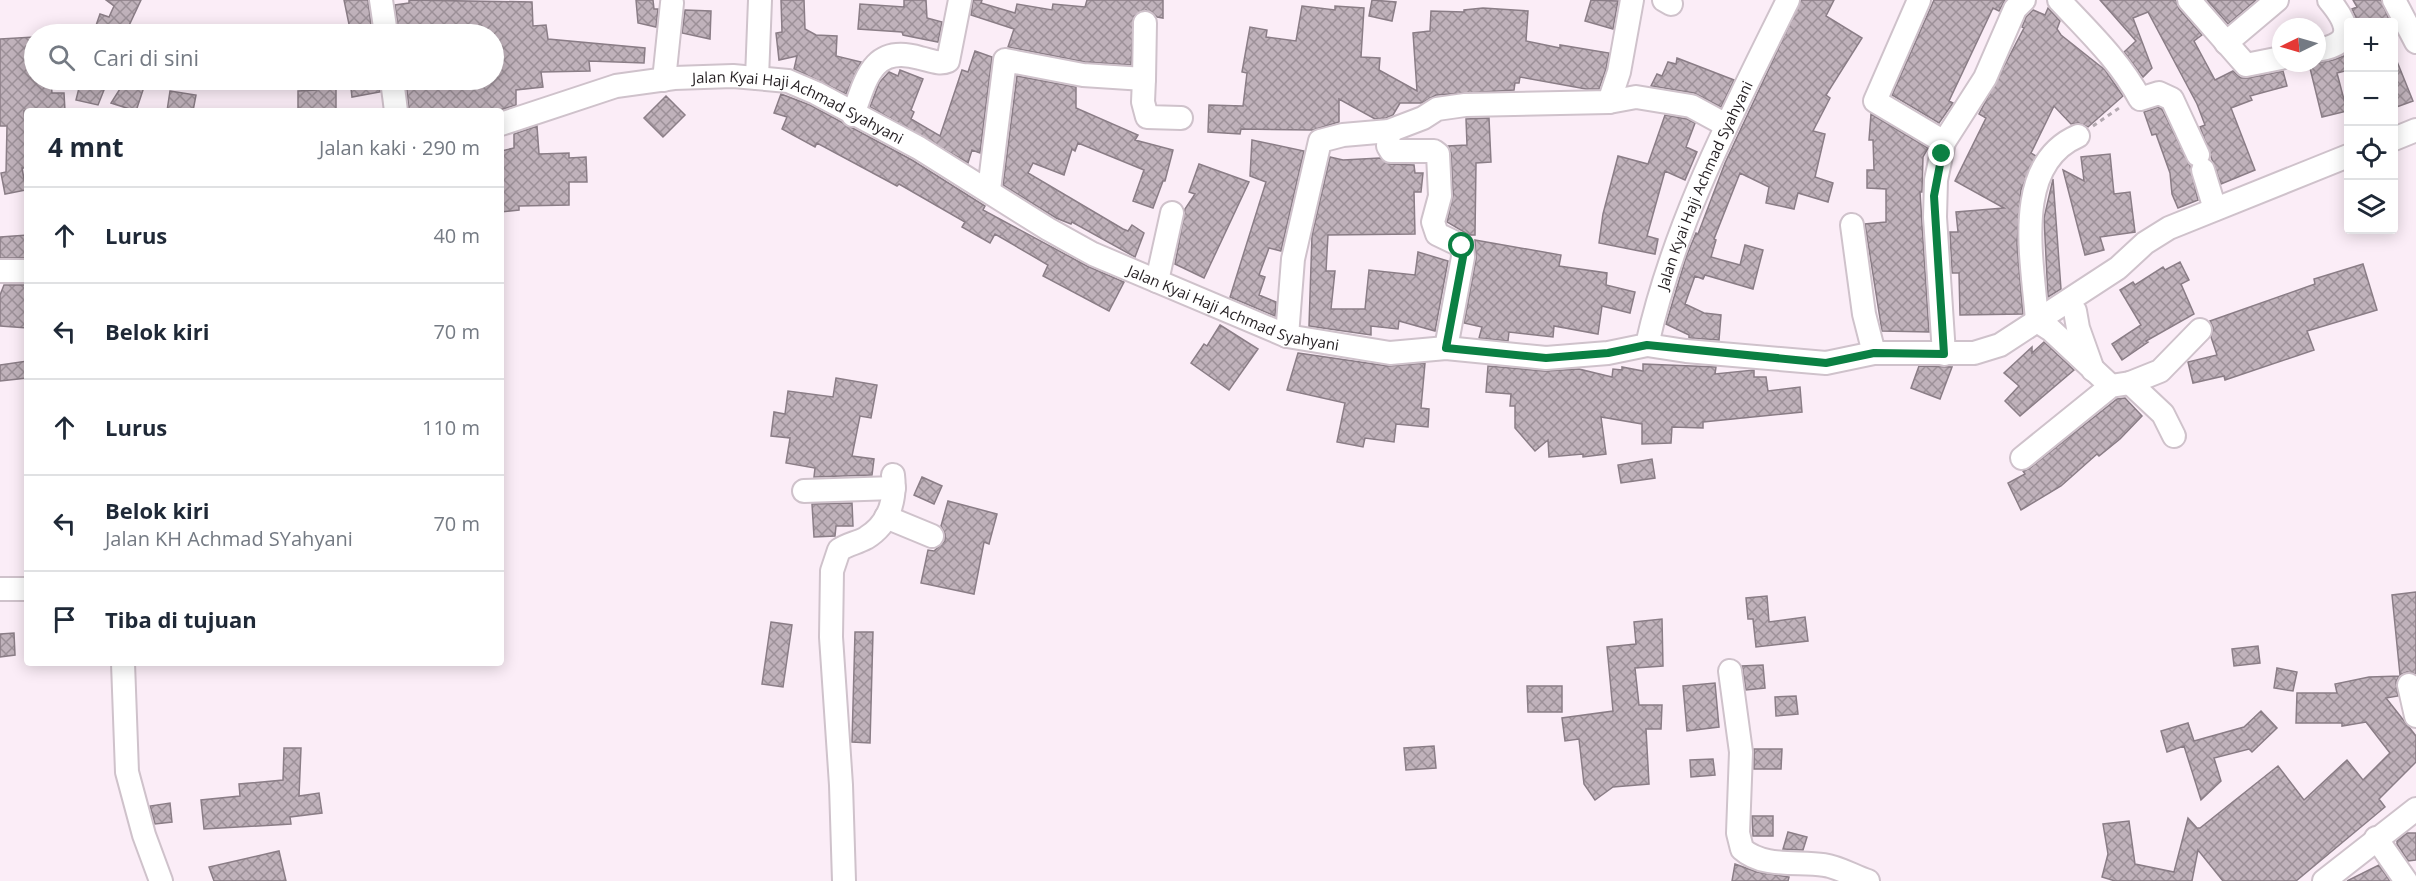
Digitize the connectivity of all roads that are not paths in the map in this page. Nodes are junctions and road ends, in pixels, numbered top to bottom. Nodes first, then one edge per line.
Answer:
1 (381, 0) edge
2 (760, 0) edge
3 (960, 0) edge
4 (1632, 0) edge
5 (1788, 0) edge
6 (1919, 0) edge
7 (2024, 0) edge
8 (2059, 0) edge
9 (2189, 0) edge
10 (2277, 0) edge
11 (2329, 0) edge
12 (2394, 0) edge
13 (672, 3) dead end
14 (1145, 23) dead end
15 (385, 24) edge
16 (2416, 42) edge
17 (2226, 43) junction
18 (2326, 48) edge
19 (2272, 60) edge
20 (757, 78) junction
21 (1144, 79) junction
22 (664, 80) junction
23 (393, 90) edge
24 (1609, 102) junction
25 (396, 108) edge
26 (853, 114) junction
27 (1181, 117) dead end
28 (504, 123) edge
29 (1726, 125) junction
30 (2416, 130) edge
31 (1389, 131) junction
32 (2078, 136) road end
33 (2398, 137) edge
34 (1944, 142) junction
35 (2344, 158) edge
36 (989, 190) junction
37 (2216, 209) junction
38 (1172, 213) dead end
39 (1852, 225) dead end
40 (2164, 247) dead end
41 (0, 271) edge
42 (24, 272) edge
43 (1157, 281) junction
44 (2075, 311) junction
45 (2044, 325) junction
46 (2200, 330) dead end
47 (1287, 336) junction
48 (1647, 345) junction
49 (1446, 348) junction
50 (1874, 353) junction
51 (1944, 354) junction
52 (2093, 370) junction
53 (2160, 371) junction
54 (2121, 384) junction
55 (2163, 414) junction
56 (2175, 436) dead end
57 (2022, 458) dead end
58 (804, 491) dead end
59 (886, 518) junction
60 (932, 536) dead end
61 (0, 589) edge
62 (24, 589) edge
63 (123, 666) edge
64 (1730, 672) dead end
65 (2409, 686) dead end
66 (2416, 716) edge
67 (2416, 809) edge
68 (2376, 838) junction
69 (160, 881) edge
70 (844, 881) edge
71 (1868, 881) edge
72 (2324, 881) edge
73 (2406, 881) edge

1 - 15 street
2 - 20 street
3 - 26 street
4 - 24 street
5 - 29 street, Jalan Kyai Haji Achmad Syahyani
6 - 34 street
7 - 34 street
8 - 37 street
9 - 17 street
10 - 17 street
11 - 18 street
12 - 16 street
13 - 22 street
14 - 21 street
17 - 19 street
20 - 22 street, Jalan Kyai Haji Achmad Syahyani
20 - 26 street, Jalan Kyai Haji Achmad Syahyani
21 - 27 street
21 - 36 street
22 - 28 street, Jalan Kyai Haji Achmad Syahyani
23 - 25 street
24 - 29 street
24 - 31 street
26 - 36 street, Jalan Kyai Haji Achmad Syahyani
29 - 48 street, Jalan Kyai Haji Achmad Syahyani
30 - 33 street
31 - 47 street
31 - 49 street
32 - 45 street
34 - 51 street
35 - 37 street
36 - 43 street, Jalan Kyai Haji Achmad Syahyani
37 - 45 street
38 - 43 street
39 - 50 street
40 - 44 street
41 - 42 street
43 - 47 street, Jalan Kyai Haji Achmad Syahyani
44 - 45 street
44 - 52 street
45 - 51 street
45 - 52 street
46 - 53 street
47 - 49 street, Jalan Kyai Haji Achmad Syahyani
48 - 49 street, Jalan Kyai Haji Achmad Syahyani
48 - 50 street
50 - 51 street
52 - 54 street
53 - 54 street
53 - 55 street
54 - 55 street
54 - 57 street
55 - 56 street
58 - 59 street
59 - 60 street
59 - 70 street
61 - 62 street
63 - 69 street
64 - 71 street
65 - 66 street
67 - 68 street
68 - 72 street
68 - 73 street

